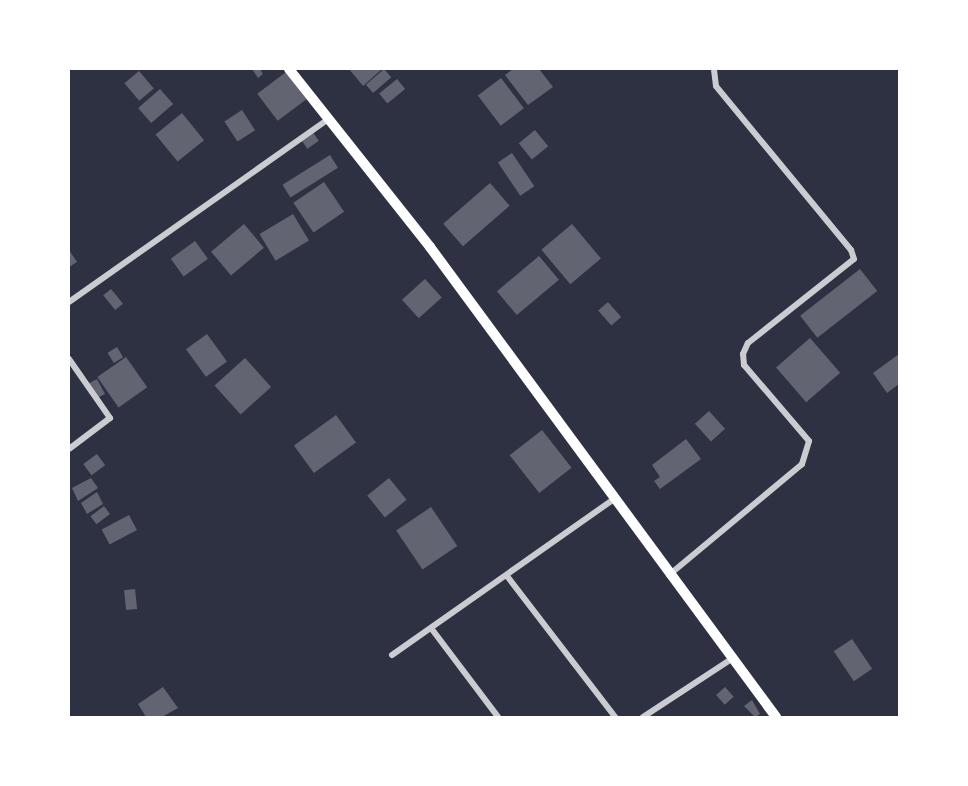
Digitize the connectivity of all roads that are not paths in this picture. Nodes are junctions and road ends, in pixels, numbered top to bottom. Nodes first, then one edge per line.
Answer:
1 (289, 69) edge
2 (714, 69) edge
3 (327, 120) junction
4 (69, 302) edge
5 (69, 359) edge
6 (69, 449) edge
7 (614, 499) junction
8 (669, 575) junction
9 (507, 576) junction
10 (431, 628) junction
11 (392, 655) dead end
12 (734, 658) junction
13 (498, 717) edge
14 (615, 717) edge
15 (643, 717) edge
16 (776, 717) edge

1 - 3 main road
2 - 8 street
3 - 4 street
3 - 7 main road
5 - 6 street
7 - 8 main road
7 - 9 street
8 - 12 main road
9 - 10 street
9 - 14 street
10 - 11 street
10 - 13 street
12 - 15 street
12 - 16 main road

